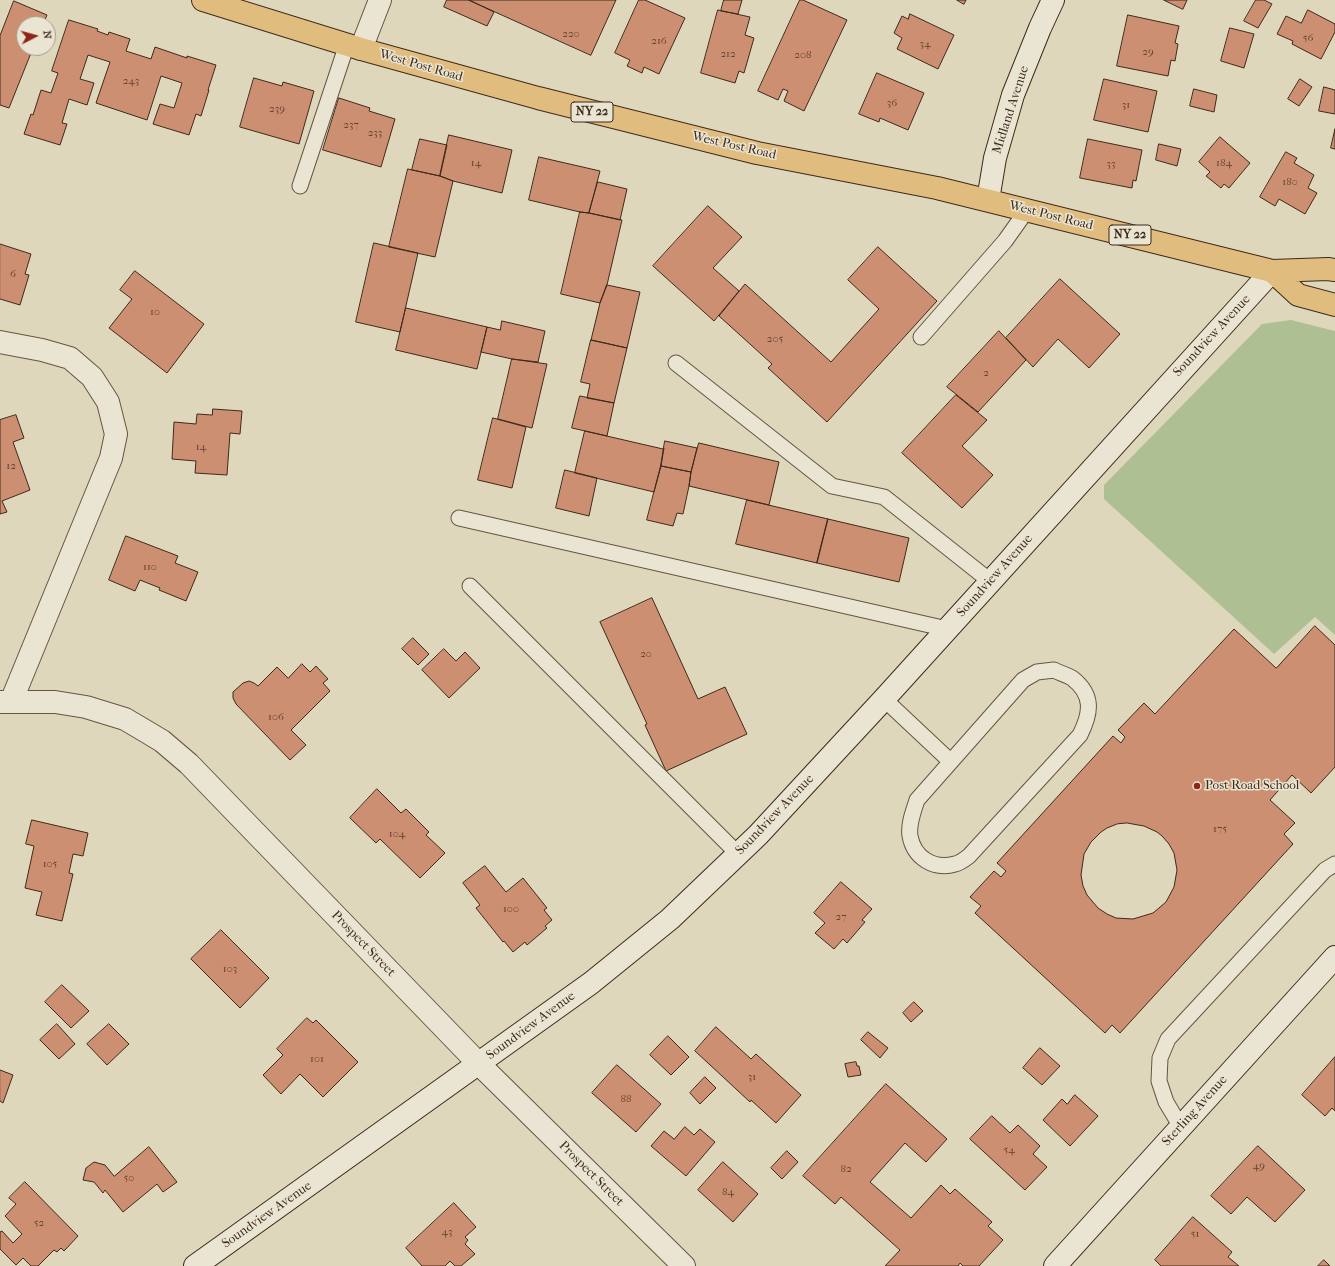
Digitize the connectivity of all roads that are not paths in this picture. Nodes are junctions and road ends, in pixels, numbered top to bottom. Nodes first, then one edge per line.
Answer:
1 (203, 0) edge
2 (380, 0) edge
3 (1053, 0) edge
4 (354, 47) junction
5 (300, 186) dead end
6 (988, 200) junction
7 (1027, 210) junction
8 (1335, 270) edge
9 (1272, 271) junction
10 (1335, 305) edge
11 (921, 337) dead end
12 (0, 342) edge
13 (676, 363) dead end
14 (460, 518) dead end
15 (990, 581) junction
16 (470, 586) dead end
17 (947, 629) junction
18 (884, 699) junction
19 (5, 702) edge
20 (950, 762) junction
21 (738, 854) junction
22 (1335, 864) edge
23 (1335, 957) edge
24 (479, 1064) junction
25 (1181, 1126) junction
26 (195, 1266) edge
27 (684, 1266) edge
28 (1055, 1266) edge

1 - 4 main road, West Post Road / NY 22
2 - 4 street
3 - 6 street, Midland Avenue
4 - 5 lane
4 - 6 main road, West Post Road / NY 22
6 - 7 main road, West Post Road / NY 22
7 - 9 main road, West Post Road / NY 22
7 - 11 lane
8 - 9 main road, West Post Road / NY 22
9 - 10 main road, West Post Road / NY 22
9 - 15 street, Soundview Avenue
12 - 19 street
13 - 15 lane
14 - 17 lane
15 - 17 street, Soundview Avenue
16 - 21 lane
17 - 18 street, Soundview Avenue
18 - 20 lane
18 - 21 street, Soundview Avenue
19 - 24 street, Prospect Street
20 - 20 lane
21 - 24 street, Soundview Avenue
22 - 25 lane
23 - 25 street, Sterling Avenue
24 - 26 street, Soundview Avenue
24 - 27 street, Prospect Street
25 - 28 street, Sterling Avenue

